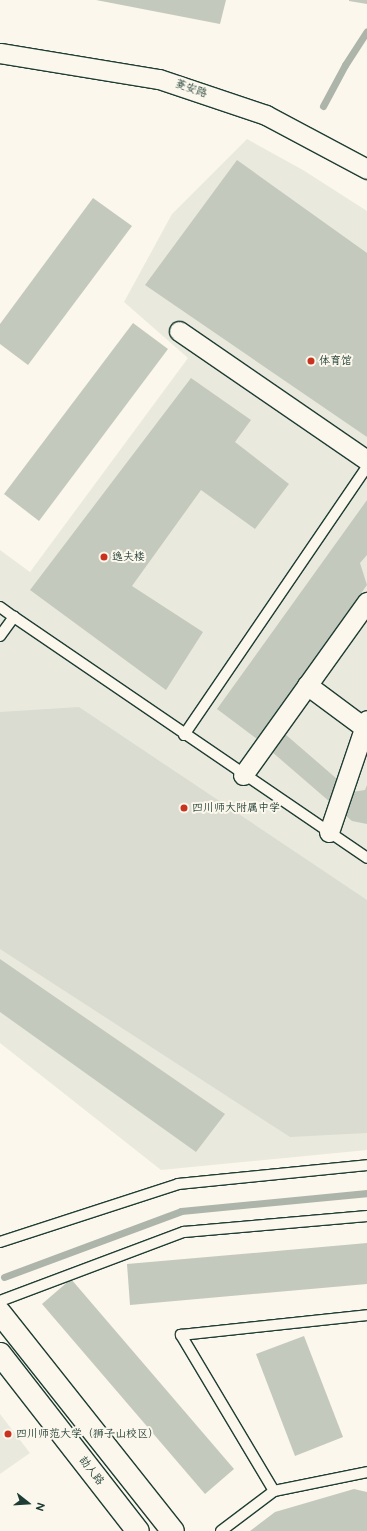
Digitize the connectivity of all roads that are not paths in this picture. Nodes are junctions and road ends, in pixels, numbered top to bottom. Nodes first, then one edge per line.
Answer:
1 (0, 53) edge
2 (367, 169) edge
3 (179, 331) dead end
4 (367, 460) edge
5 (367, 467) edge
6 (367, 602) edge
7 (0, 607) edge
8 (14, 617) junction
9 (0, 636) edge
10 (307, 685) junction
11 (366, 724) edge
12 (184, 735) junction
13 (243, 775) junction
14 (329, 832) junction
15 (367, 858) edge
16 (367, 1165) edge
17 (367, 1216) edge
18 (0, 1242) edge
19 (0, 1301) edge
20 (0, 1313) edge
21 (367, 1315) edge
22 (0, 1354) edge
23 (367, 1472) edge
24 (274, 1492) junction
25 (138, 1531) edge
26 (173, 1531) edge
27 (221, 1531) edge

1 - 2 street, 菱安路
3 - 4 street
5 - 12 lane
6 - 10 street
7 - 8 lane
8 - 9 lane
8 - 12 lane
10 - 11 street
10 - 13 street
11 - 14 street
12 - 13 lane
13 - 14 lane
14 - 15 lane
16 - 18 lane
17 - 19 lane
20 - 26 street
21 - 24 lane
22 - 25 street, 劼人路
23 - 24 lane
24 - 27 lane

